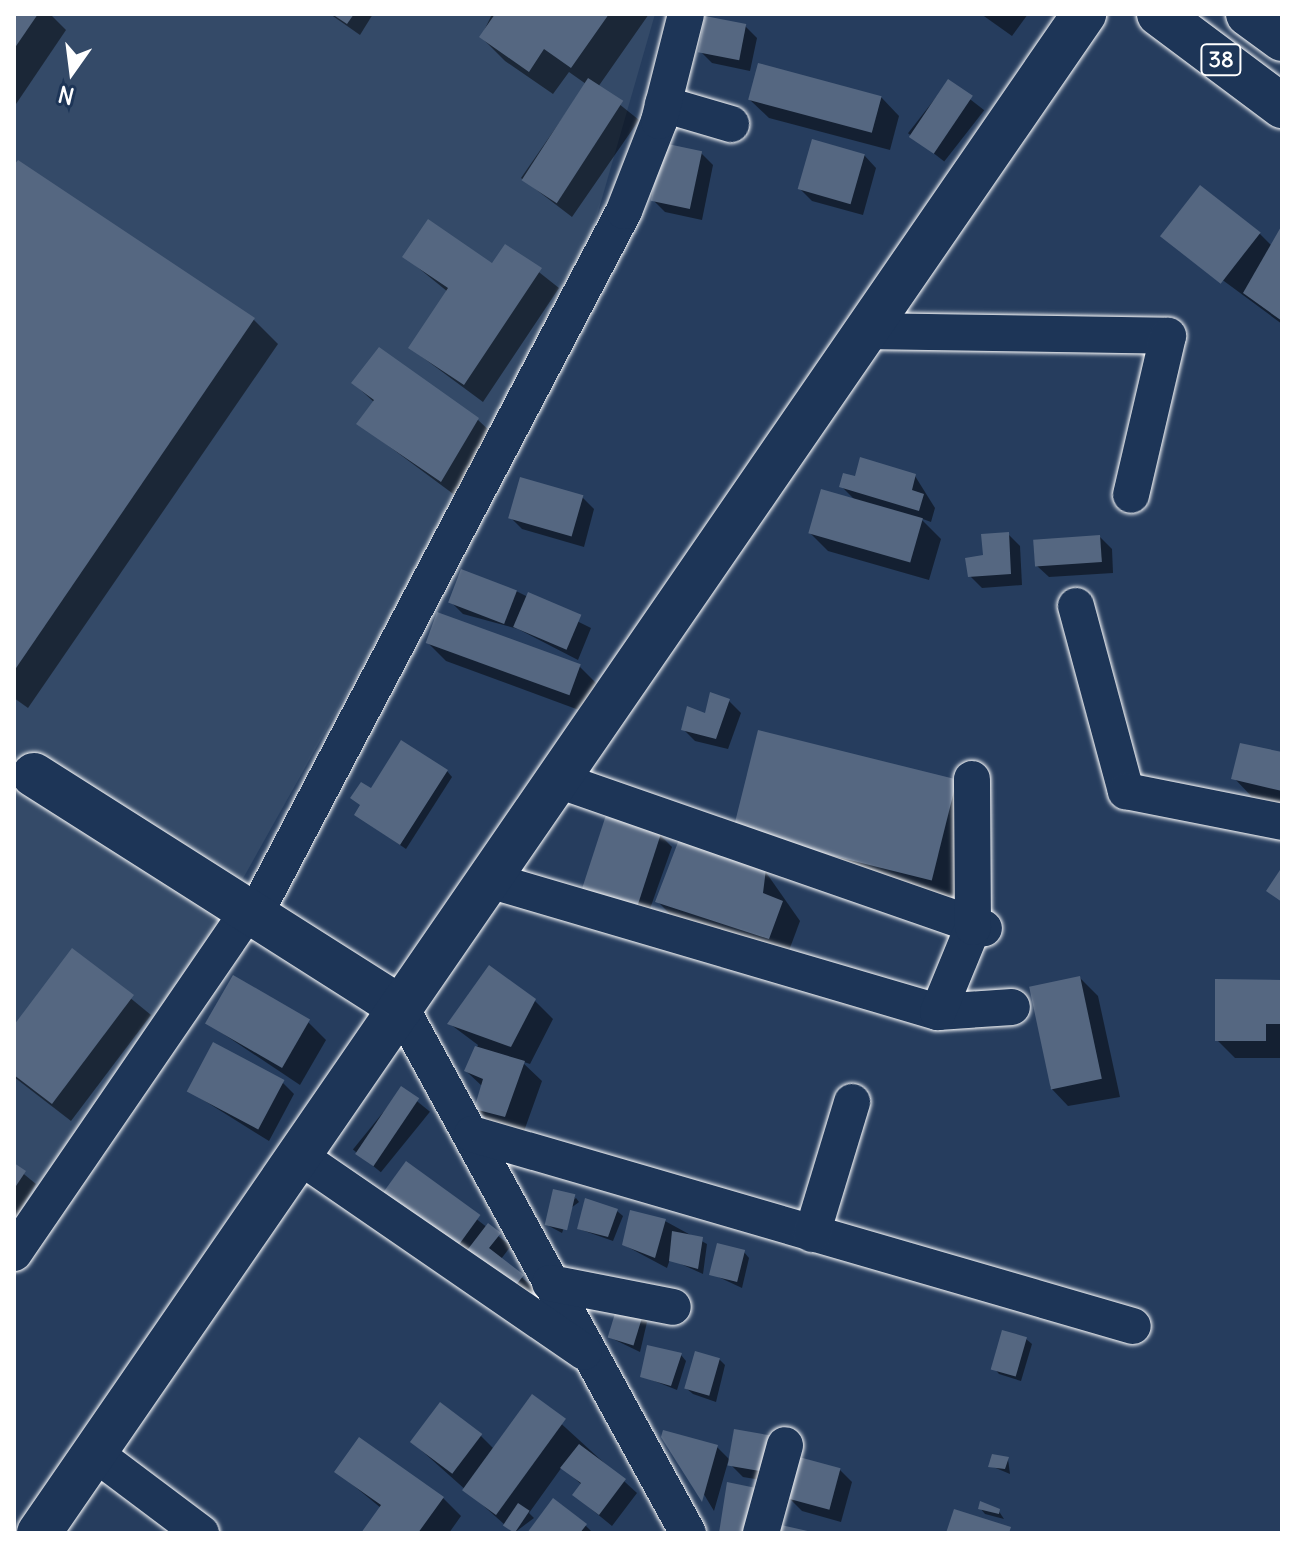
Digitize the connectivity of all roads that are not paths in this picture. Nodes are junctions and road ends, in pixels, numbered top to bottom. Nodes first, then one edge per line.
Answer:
1 (686, 14) edge
2 (1084, 14) edge
3 (1159, 14) edge
4 (1248, 14) edge
5 (1282, 39) edge
6 (663, 104) junction
7 (1282, 106) edge
8 (731, 124) dead end
9 (866, 331) junction
10 (1131, 495) dead end
11 (1076, 606) dead end
12 (34, 775) dead end
13 (972, 779) dead end
14 (558, 780) junction
15 (1282, 822) edge
16 (489, 880) junction
17 (251, 914) junction
18 (978, 927) junction
19 (1012, 1007) dead end
20 (401, 1008) junction
21 (938, 1012) junction
22 (852, 1102) dead end
23 (472, 1134) junction
24 (302, 1158) junction
25 (812, 1234) junction
26 (14, 1253) edge
27 (550, 1283) junction
28 (673, 1307) dead end
29 (1133, 1326) dead end
30 (589, 1356) junction
31 (785, 1445) dead end
32 (93, 1452) junction
33 (39, 1533) edge
34 (201, 1533) edge
35 (688, 1533) edge
36 (761, 1533) edge

1 - 6 street
2 - 9 street
3 - 7 street, 38
4 - 5 street, 38
6 - 8 street
6 - 17 street
9 - 10 street
9 - 14 street
11 - 15 street
12 - 17 street
13 - 18 street
14 - 16 street
14 - 18 street
16 - 20 street
16 - 21 street
17 - 20 street
17 - 26 street
18 - 21 street
19 - 21 street
20 - 23 street
20 - 24 street
22 - 25 street
23 - 25 street
23 - 27 street
24 - 30 street
24 - 32 street
25 - 29 street
27 - 28 street
27 - 30 street
30 - 35 street
31 - 36 street
32 - 33 street
32 - 34 street

